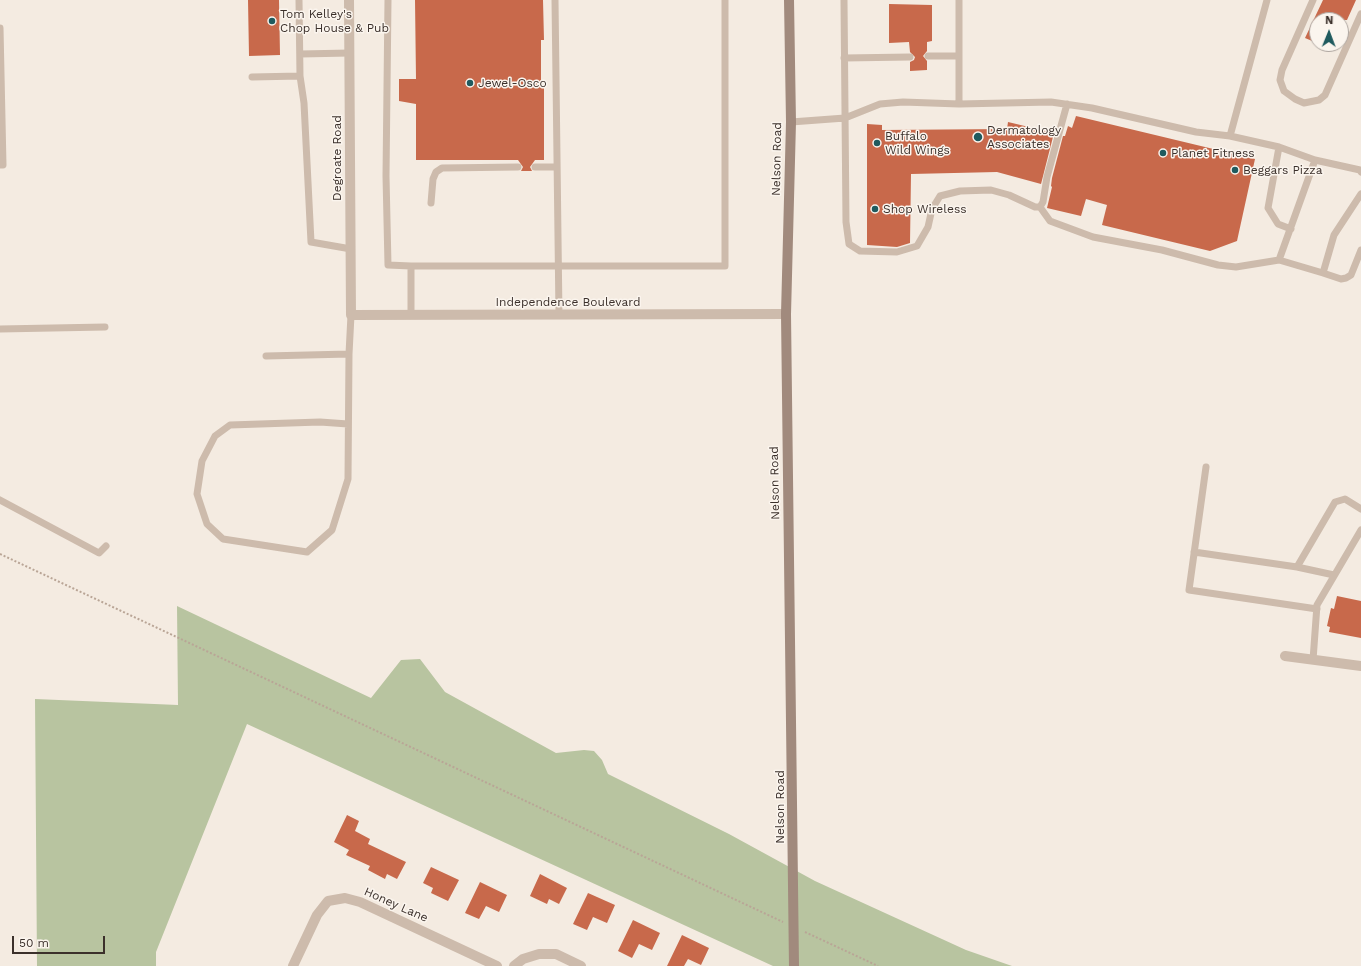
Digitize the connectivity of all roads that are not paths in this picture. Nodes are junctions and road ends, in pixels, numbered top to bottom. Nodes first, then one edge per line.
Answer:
1 (299, 0) edge
2 (349, 0) edge
3 (388, 0) edge
4 (555, 0) edge
5 (725, 0) edge
6 (789, 0) edge
7 (844, 0) edge
8 (959, 0) edge
9 (1267, 0) edge
10 (1313, 0) edge
11 (1361, 14) edge
12 (0, 28) edge
13 (350, 53) junction
14 (300, 54) junction
15 (928, 56) dead end
16 (959, 56) junction
17 (910, 57) dead end
18 (844, 58) junction
19 (300, 76) junction
20 (252, 77) dead end
21 (959, 104) junction
22 (1067, 104) junction
23 (845, 118) junction
24 (791, 122) junction
25 (1230, 136) junction
26 (1279, 147) junction
27 (1315, 160) junction
28 (0, 165) edge
29 (518, 167) dead end
30 (535, 167) dead end
31 (557, 167) junction
32 (1361, 171) edge
33 (1361, 194) edge
34 (431, 203) dead end
35 (1040, 206) junction
36 (1291, 229) junction
37 (351, 249) junction
38 (1361, 250) edge
39 (1279, 260) junction
40 (411, 266) junction
41 (558, 267) junction
42 (1323, 273) junction
43 (786, 314) junction
44 (351, 315) junction
45 (411, 315) junction
46 (559, 315) junction
47 (105, 327) dead end
48 (0, 330) edge
49 (349, 354) junction
50 (266, 356) dead end
51 (348, 424) junction
52 (1206, 467) dead end
53 (0, 500) edge
54 (1361, 509) edge
55 (1361, 530) edge
56 (106, 546) dead end
57 (1194, 552) junction
58 (1297, 568) junction
59 (1334, 575) junction
60 (1317, 609) junction
61 (1286, 656) dead end
62 (1313, 660) junction
63 (1361, 666) edge
64 (293, 966) edge
65 (497, 966) edge
66 (514, 966) edge
67 (581, 966) edge
68 (794, 966) edge

1 - 14 lane
2 - 13 street, Degroate Road
3 - 40 lane
4 - 31 lane
5 - 41 lane
6 - 24 street, Nelson Road
7 - 18 lane
8 - 16 lane
9 - 25 lane
10 - 11 lane
12 - 28 lane
13 - 14 lane
13 - 37 street, Degroate Road
14 - 19 lane
15 - 16 lane
16 - 21 lane
17 - 18 lane
18 - 23 lane
19 - 20 lane
19 - 37 lane
21 - 22 lane
21 - 23 lane
22 - 25 lane
22 - 35 lane
23 - 24 lane
23 - 35 lane
24 - 43 street, Nelson Road
25 - 26 lane
26 - 27 lane
26 - 36 lane
27 - 32 lane
27 - 36 lane
29 - 34 lane
30 - 31 lane
31 - 41 lane
33 - 42 lane
35 - 39 lane
36 - 39 lane
37 - 44 street, Degroate Road
38 - 42 lane
39 - 42 lane
40 - 41 lane
40 - 45 lane
41 - 46 lane
43 - 46 street, Independence Boulevard
43 - 68 street, Nelson Road
44 - 45 street, Independence Boulevard
44 - 49 lane
45 - 46 street, Independence Boulevard
47 - 48 lane
49 - 50 lane
49 - 51 lane
51 - 51 lane
52 - 57 lane
53 - 56 lane
54 - 58 lane
55 - 59 lane
57 - 58 lane
57 - 60 lane
58 - 59 lane
59 - 60 lane
60 - 62 lane
61 - 62 street
62 - 63 street
64 - 65 street, Honey Lane
66 - 67 street

